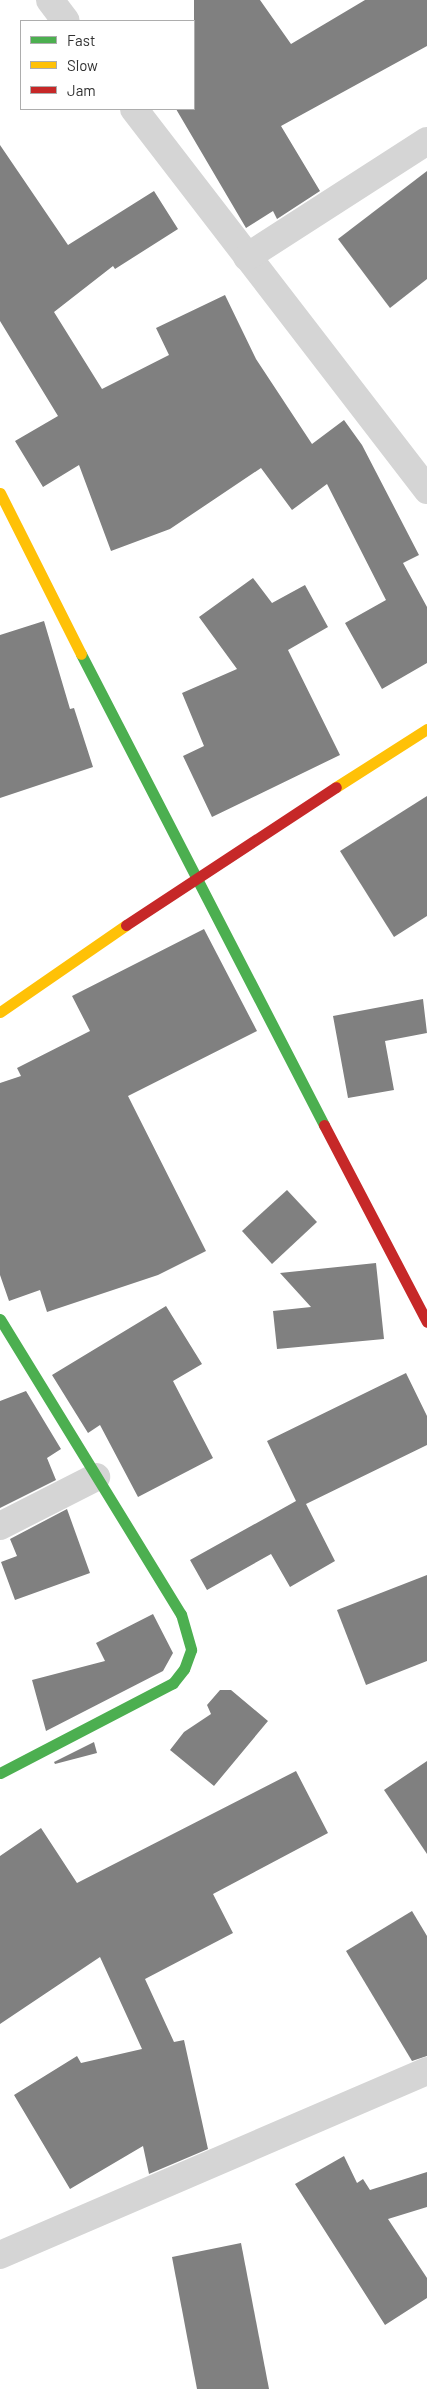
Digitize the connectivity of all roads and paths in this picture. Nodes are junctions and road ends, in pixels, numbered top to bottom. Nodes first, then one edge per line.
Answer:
1 (50, 0) edge
2 (65, 20) edge
3 (135, 110) edge
4 (427, 142) edge
5 (247, 257) junction
6 (427, 490) edge
7 (0, 493) edge
8 (427, 729) edge
9 (195, 878) junction
10 (0, 1012) edge
11 (0, 1319) edge
12 (427, 1322) edge
13 (96, 1477) junction
14 (0, 1526) edge
15 (0, 1773) edge
16 (427, 2070) edge
17 (0, 2255) edge

1 - 2 street
3 - 5 street
4 - 5 street
5 - 6 street
7 - 9 street
8 - 9 street
9 - 10 street
9 - 12 street
11 - 13 street
13 - 14 street
13 - 15 street
16 - 17 street

